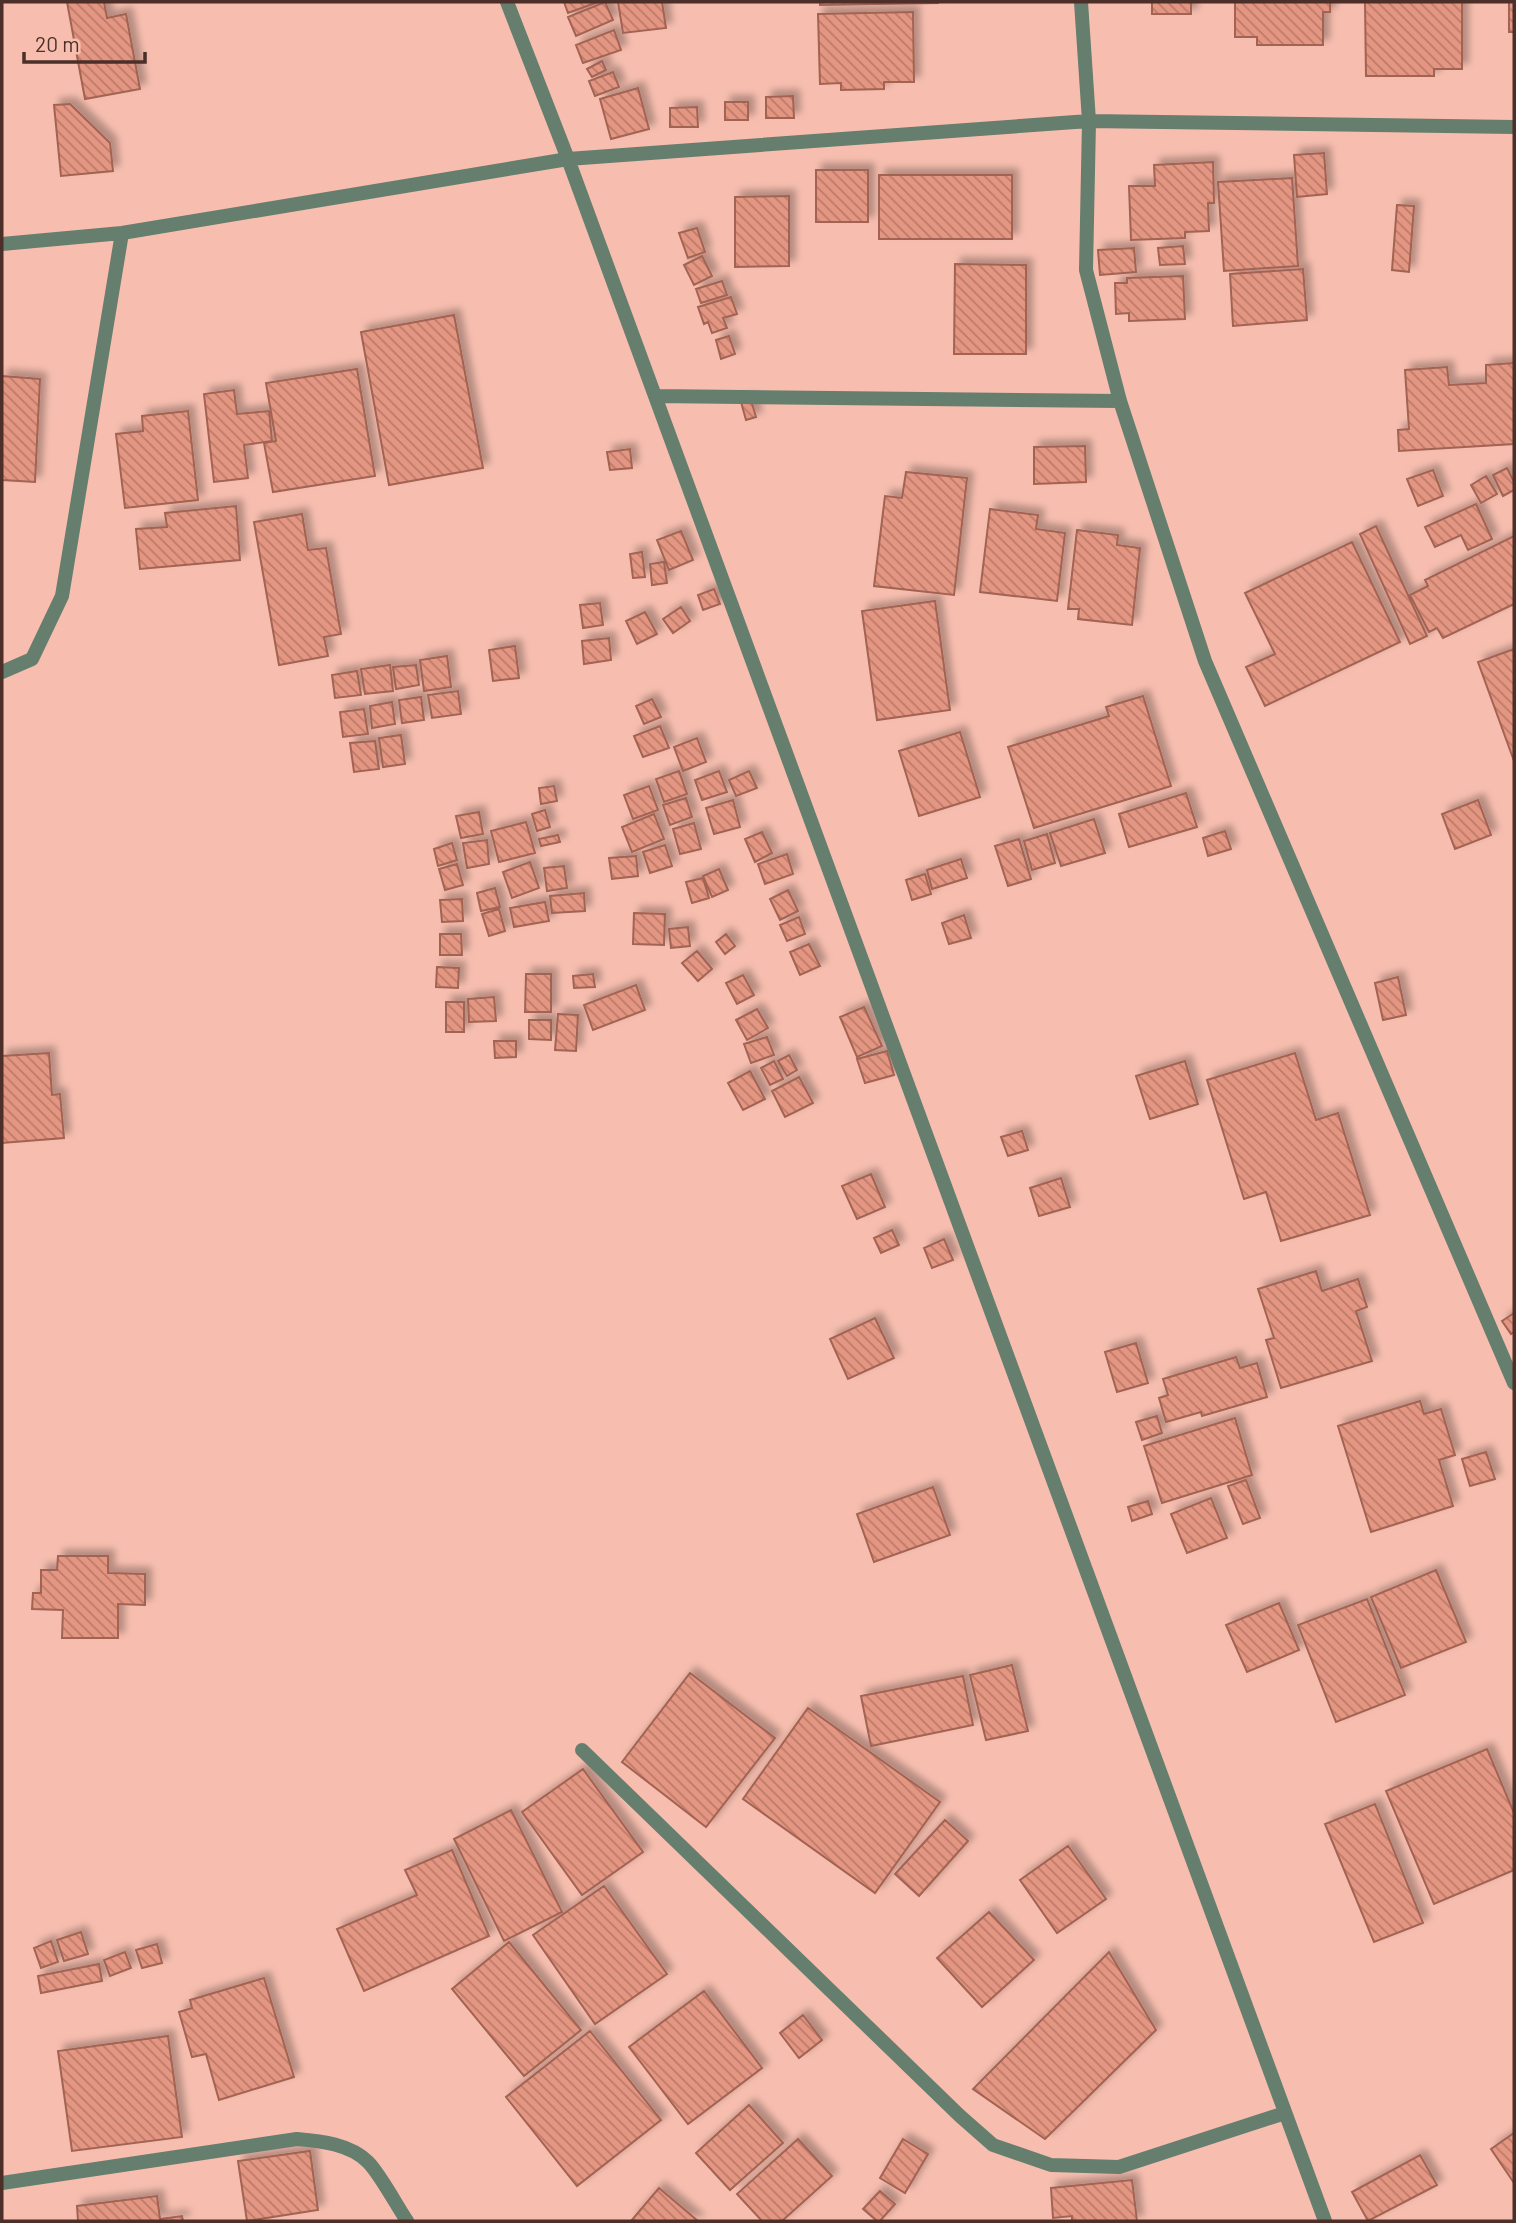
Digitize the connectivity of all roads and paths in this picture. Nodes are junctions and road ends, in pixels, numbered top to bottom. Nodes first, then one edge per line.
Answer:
1 (507, 2) edge
2 (1081, 2) edge
3 (1089, 121) junction
4 (1514, 127) edge
5 (568, 159) junction
6 (122, 233) junction
7 (2, 244) edge
8 (654, 396) junction
9 (1120, 401) junction
10 (2, 672) edge
11 (1514, 1383) edge
12 (582, 1750) dead end
13 (1285, 2113) junction
14 (2, 2183) edge
15 (407, 2221) edge
16 (1325, 2221) edge

1 - 5 street
2 - 3 street
3 - 4 street
3 - 5 street
3 - 9 street
5 - 6 street
5 - 8 street
6 - 7 street
6 - 10 street
8 - 9 street
8 - 13 street
9 - 11 street
12 - 13 street
13 - 16 street
14 - 15 street

